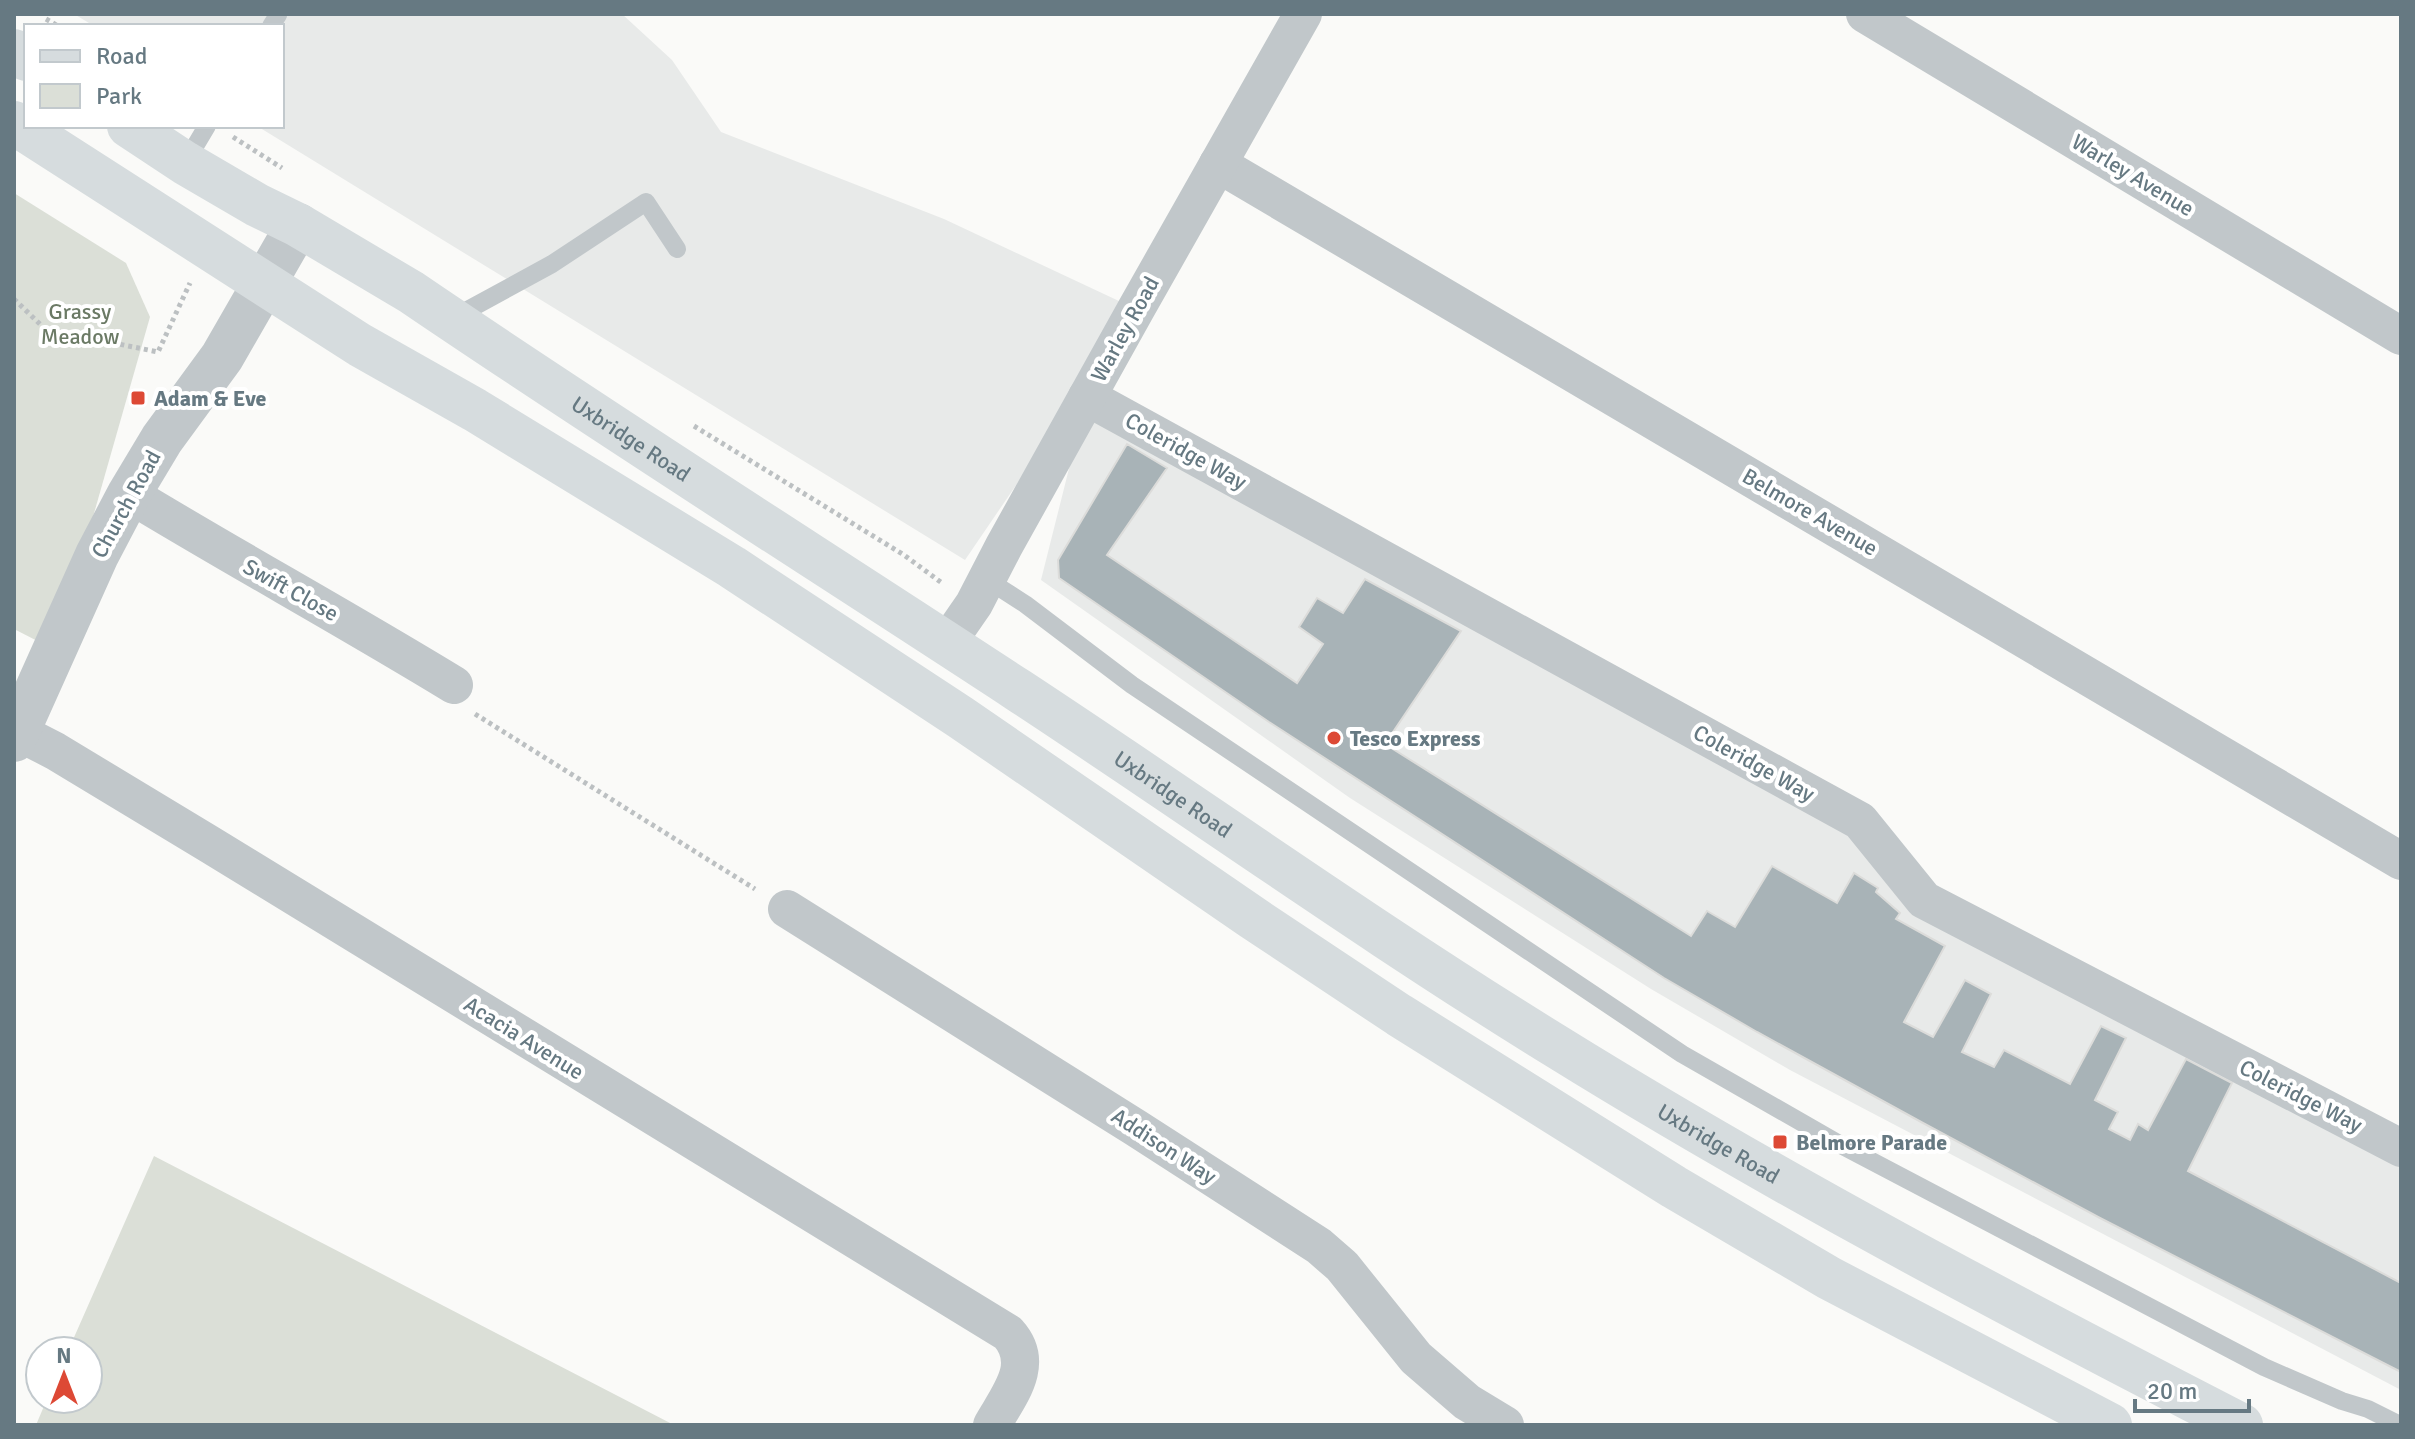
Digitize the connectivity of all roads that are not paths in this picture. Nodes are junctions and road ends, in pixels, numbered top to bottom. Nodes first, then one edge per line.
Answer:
1 (1303, 14) edge
2 (1865, 14) edge
3 (14, 123) edge
4 (132, 128) edge
5 (206, 128) edge
6 (185, 163) junction
7 (1218, 164) junction
8 (298, 225) junction
9 (677, 249) dead end
10 (266, 284) junction
11 (450, 319) junction
12 (2401, 336) edge
13 (1087, 397) junction
14 (129, 494) junction
15 (969, 585) junction
16 (947, 643) junction
17 (454, 685) road end
18 (16, 736) edge
19 (2401, 861) edge
20 (787, 909) road end
21 (2401, 1148) edge
22 (1812, 1198) junction
23 (1829, 1278) junction
24 (992, 1425) edge
25 (1505, 1425) edge
26 (2110, 1425) edge
27 (2241, 1425) edge
28 (2400, 1425) edge

1 - 7 street, Warley Road
2 - 12 street, Warley Avenue
3 - 10 main road
4 - 6 main road, Uxbridge Road
5 - 6 lane
6 - 8 main road, Uxbridge Road
7 - 13 street, Warley Road
7 - 19 street, Belmore Avenue
8 - 10 street, Church Road
8 - 11 main road, Uxbridge Road
9 - 11 lane
10 - 14 street, Church Road
10 - 23 main road
11 - 16 main road, Uxbridge Road
13 - 15 street, Warley Road
13 - 21 street, Coleridge Way
14 - 17 street, Swift Close
14 - 18 street, Church Road
15 - 16 street, Warley Road
15 - 28 lane
16 - 22 main road, Uxbridge Road
18 - 24 street, Acacia Avenue
20 - 25 street, Addison Way
22 - 23 main road
22 - 27 main road, Uxbridge Road
23 - 26 main road

